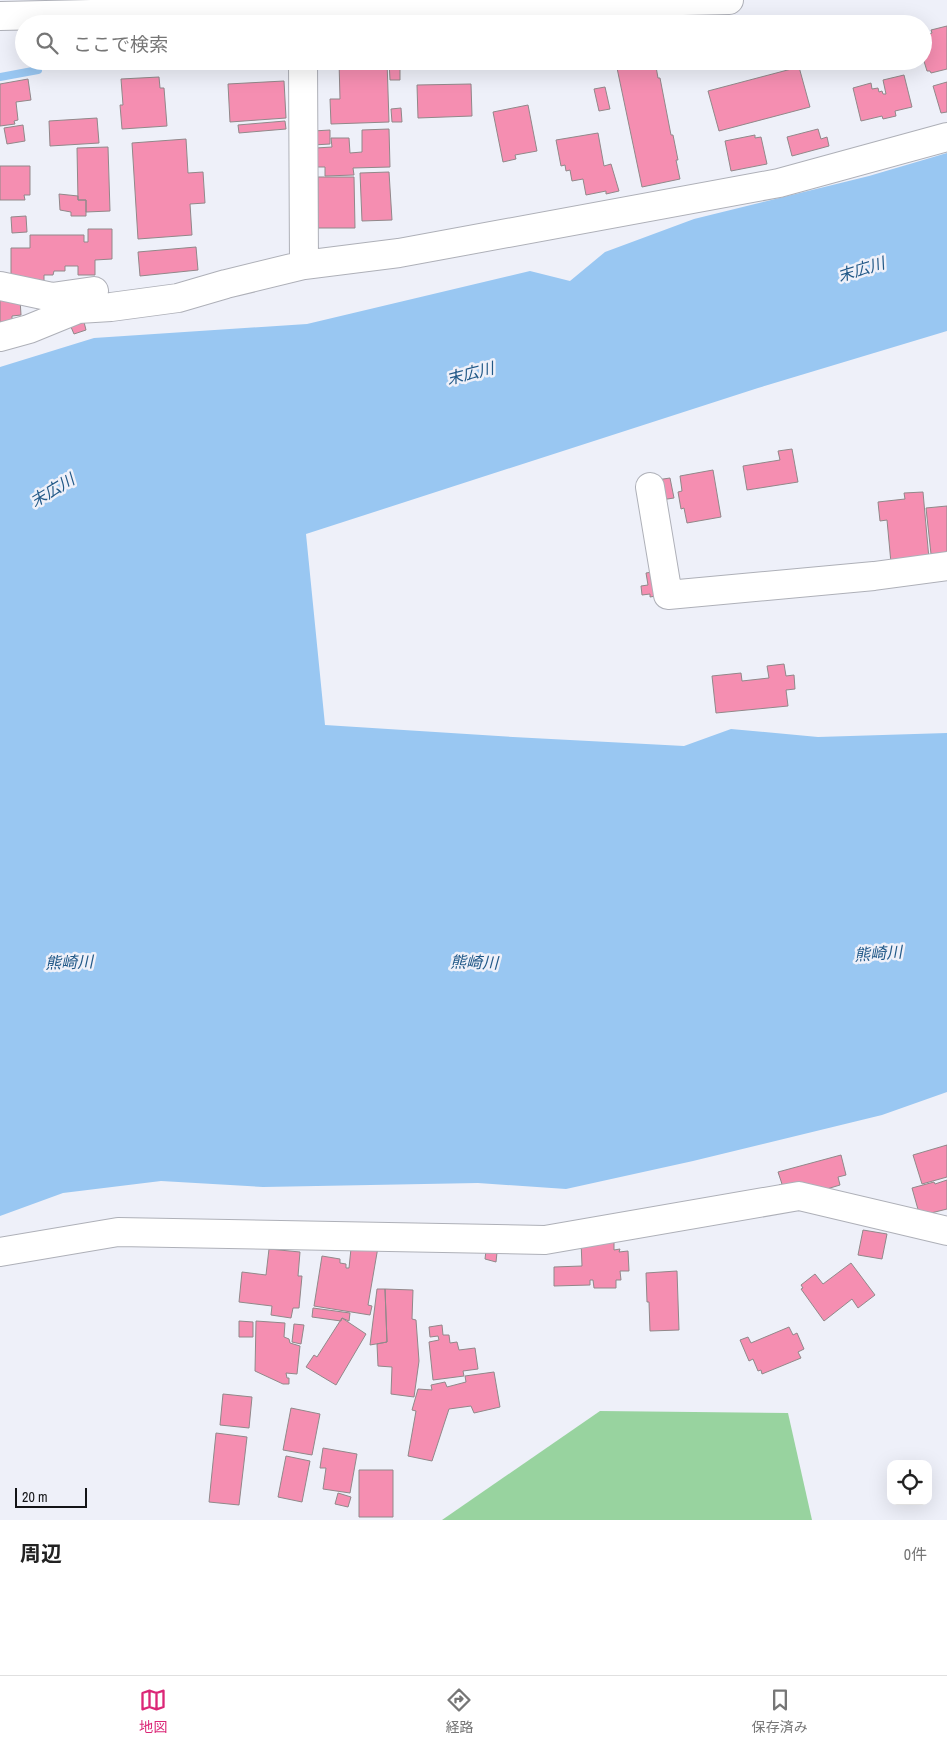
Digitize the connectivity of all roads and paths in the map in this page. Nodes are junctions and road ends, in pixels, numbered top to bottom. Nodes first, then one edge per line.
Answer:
1 (729, 0) edge
2 (302, 11) edge
3 (60, 15) edge
4 (0, 16) edge
5 (15, 16) edge
6 (302, 70) edge
7 (947, 137) edge
8 (304, 265) junction
9 (226, 284) junction
10 (0, 286) edge
11 (0, 337) edge
12 (650, 488) dead end
13 (947, 566) edge
14 (947, 1232) edge
15 (0, 1252) edge

1 - 2 street
2 - 3 street
4 - 5 street
6 - 8 street
7 - 8 street
8 - 9 street
9 - 10 street
9 - 11 street
12 - 13 street
14 - 15 street

